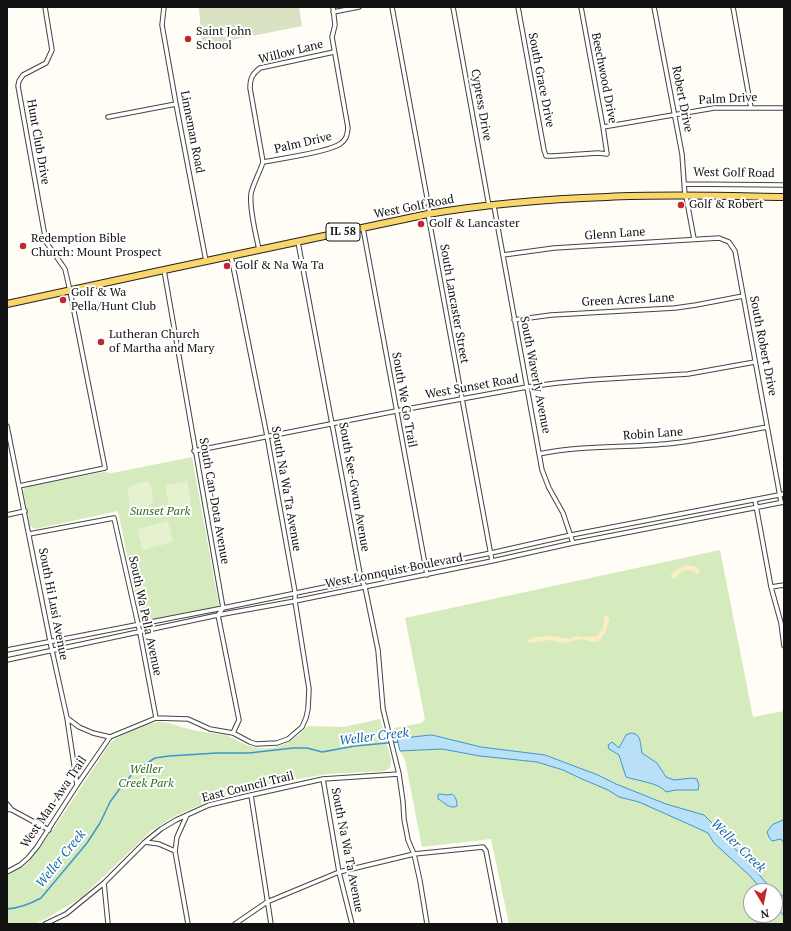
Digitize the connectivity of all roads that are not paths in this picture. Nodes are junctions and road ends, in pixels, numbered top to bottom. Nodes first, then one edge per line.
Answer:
1 (45, 7) edge
2 (164, 7) edge
3 (333, 7) edge
4 (359, 7) edge
5 (392, 7) edge
6 (453, 7) edge
7 (518, 7) edge
8 (581, 7) edge
9 (654, 7) edge
10 (733, 7) edge
11 (334, 12) junction
12 (334, 52) junction
13 (176, 104) junction
14 (751, 108) junction
15 (784, 108) edge
16 (674, 115) junction
17 (108, 117) dead end
18 (603, 127) junction
19 (607, 154) joint
20 (263, 162) junction
21 (684, 184) junction
22 (784, 185) edge
23 (685, 196) junction
24 (784, 197) edge
25 (492, 206) junction
26 (429, 214) junction
27 (363, 228) junction
28 (694, 239) junction
29 (298, 242) junction
30 (729, 242) joint
31 (259, 250) junction
32 (503, 255) junction
33 (231, 256) junction
34 (206, 261) junction
35 (164, 270) junction
36 (70, 290) junction
37 (743, 296) junction
38 (7, 304) edge
39 (514, 320) junction
40 (755, 362) junction
41 (527, 387) junction
42 (461, 398) junction
43 (396, 410) junction
44 (332, 423) junction
45 (7, 426) edge
46 (768, 427) junction
47 (267, 436) junction
48 (194, 451) junction
49 (539, 454) junction
50 (19, 486) junction
51 (784, 494) edge
52 (779, 495) junction
53 (755, 500) junction
54 (782, 502) edge
55 (756, 507) junction
56 (24, 511) junction
57 (7, 514) edge
58 (29, 534) junction
59 (570, 535) junction
60 (573, 543) junction
61 (491, 553) junction
62 (492, 561) junction
63 (426, 567) junction
64 (427, 575) junction
65 (361, 579) junction
66 (784, 585) edge
67 (365, 587) junction
68 (771, 587) junction
69 (295, 592) junction
70 (295, 601) junction
71 (223, 608) junction
72 (218, 615) junction
73 (138, 625) junction
74 (140, 633) junction
75 (50, 641) junction
76 (784, 646) edge
77 (7, 650) edge
78 (52, 651) junction
79 (7, 660) edge
80 (67, 718) junction
81 (156, 718) junction
82 (233, 733) junction
83 (110, 737) junction
84 (399, 774) junction
85 (323, 780) junction
86 (77, 785) junction
87 (251, 795) junction
88 (7, 804) edge
89 (7, 809) edge
90 (12, 810) junction
91 (187, 815) junction
92 (49, 830) junction
93 (145, 842) junction
94 (175, 851) junction
95 (414, 854) junction
96 (7, 872) edge
97 (339, 872) junction
98 (104, 882) junction
99 (267, 902) junction
100 (45, 924) edge
101 (108, 924) edge
102 (188, 924) edge
103 (235, 924) edge
104 (271, 924) edge
105 (352, 924) edge
106 (427, 924) edge
107 (500, 924) edge

1 - 36 street, Hunt Club Drive
2 - 13 street, Linneman Road
3 - 11 street
4 - 11 street
5 - 26 street, South Lancaster Street
6 - 25 street, Cypress Drive
7 - 19 street, South Grace Drive
8 - 18 street, Beechwood Drive
9 - 16 street, Robert Drive
10 - 14 street
11 - 12 street
12 - 20 street, Willow Lane
12 - 20 street, Palm Drive
13 - 17 street
13 - 34 street, Linneman Road
14 - 15 street, Palm Drive
14 - 16 street, Palm Drive
16 - 18 street, Palm Drive
16 - 21 street, Robert Drive
18 - 19 street, Beechwood Drive
20 - 31 street
21 - 22 street, West Golf Road
21 - 23 street, Robert Drive
23 - 24 main road, West Golf Road / IL 58
23 - 25 main road, West Golf Road / IL 58
23 - 28 street, Robert Drive
25 - 26 main road, West Golf Road / IL 58
25 - 32 street, South Waverly Avenue
26 - 27 main road, West Golf Road / IL 58
26 - 42 street, South Lancaster Street
27 - 29 main road, West Golf Road / IL 58
27 - 43 street, South We Go Trail
28 - 30 street, Glenn Lane
28 - 32 street, Glenn Lane
29 - 31 main road, West Golf Road / IL 58
29 - 44 street, South See-Gwun Avenue
30 - 37 street, South Robert Drive
31 - 33 main road, West Golf Road / IL 58
32 - 39 street, South Waverly Avenue
33 - 34 main road, West Golf Road / IL 58
33 - 47 street, South Na Wa Ta Avenue
34 - 35 main road, West Golf Road / IL 58
35 - 36 main road, West Golf Road / IL 58
35 - 48 street, South Can-Dota Avenue
36 - 38 main road, West Golf Road / IL 58
36 - 50 street
37 - 39 street, Green Acres Lane
37 - 40 street, South Robert Drive
39 - 41 street, South Waverly Avenue
40 - 41 street, West Sunset Road
40 - 46 street, South Robert Drive
41 - 42 street, West Sunset Road
41 - 49 street, South Waverly Avenue
42 - 43 street, West Sunset Road
42 - 61 street, South Lancaster Street
43 - 44 street, West Sunset Road
43 - 63 street, South We Go Trail
44 - 47 street, West Sunset Road
44 - 65 street, South See-Gwun Avenue
45 - 50 street, South Hi Lusi Avenue
46 - 49 street, Robin Lane
46 - 52 street, South Robert Drive
47 - 48 street, West Sunset Road
47 - 69 street, South Na Wa Ta Avenue
48 - 71 street, South Can-Dota Avenue
49 - 59 street, South Waverly Avenue
50 - 56 street, South Hi Lusi Avenue
51 - 52 street, West Lonnquist Boulevard
52 - 53 street, West Lonnquist Boulevard
52 - 54 street, South Robert Drive
53 - 55 street
53 - 59 street, West Lonnquist Boulevard
54 - 55 street, West Lonnquist Boulevard
55 - 60 street, West Lonnquist Boulevard
55 - 68 street
56 - 57 street
56 - 58 street, South Hi Lusi Avenue
58 - 73 street, South Wa Pella Avenue
58 - 75 street, South Hi Lusi Avenue
59 - 60 street, South Waverly Avenue
59 - 61 street, West Lonnquist Boulevard
60 - 62 street, West Lonnquist Boulevard
61 - 62 street, South Lancaster Street
61 - 63 street, West Lonnquist Boulevard
62 - 64 street, West Lonnquist Boulevard
63 - 64 street, South We Go Trail
63 - 65 street, West Lonnquist Boulevard
64 - 67 street, West Lonnquist Boulevard
65 - 67 street, South See-Gwun Avenue
65 - 69 street, West Lonnquist Boulevard
66 - 68 street
67 - 70 street, West Lonnquist Boulevard
67 - 84 street, South See-Gwun Avenue
68 - 76 street
69 - 70 street, South Na Wa Ta Avenue
69 - 71 street, West Lonnquist Boulevard
70 - 72 street, West Lonnquist Boulevard
70 - 82 street, South Na Wa Ta Avenue
71 - 72 street
71 - 73 street, West Lonnquist Boulevard
72 - 74 street, West Lonnquist Boulevard
72 - 82 street
73 - 74 street, South Wa Pella Avenue
73 - 75 street, West Lonnquist Boulevard
74 - 78 street, West Lonnquist Boulevard
74 - 81 street, South Wa Pella Avenue
75 - 77 street, West Lonnquist Boulevard
75 - 78 street, South Hi Lusi Avenue
78 - 79 street, West Lonnquist Boulevard
78 - 80 street, South Hi Lusi Avenue
80 - 83 street
80 - 86 street, South Hi Lusi Avenue
81 - 82 street
81 - 83 street
83 - 86 street, West Man-Awa Trail
84 - 85 street, East Council Trail
84 - 95 street, South See-Gwun Avenue
85 - 87 street, East Council Trail
85 - 97 street, South Na Wa Ta Avenue
86 - 92 street, West Man-Awa Trail
87 - 91 street, East Council Trail
87 - 99 street
88 - 90 street
89 - 90 street
90 - 92 street
91 - 93 street, East Council Trail
91 - 94 street
92 - 96 street, West Man-Awa Trail
93 - 94 street
93 - 98 street, East Council Trail
94 - 102 street
95 - 97 street
95 - 106 street, South See-Gwun Avenue
95 - 107 street
97 - 99 street
97 - 105 street, South Na Wa Ta Avenue
98 - 100 street, East Council Trail
98 - 101 street
99 - 103 street
99 - 104 street

